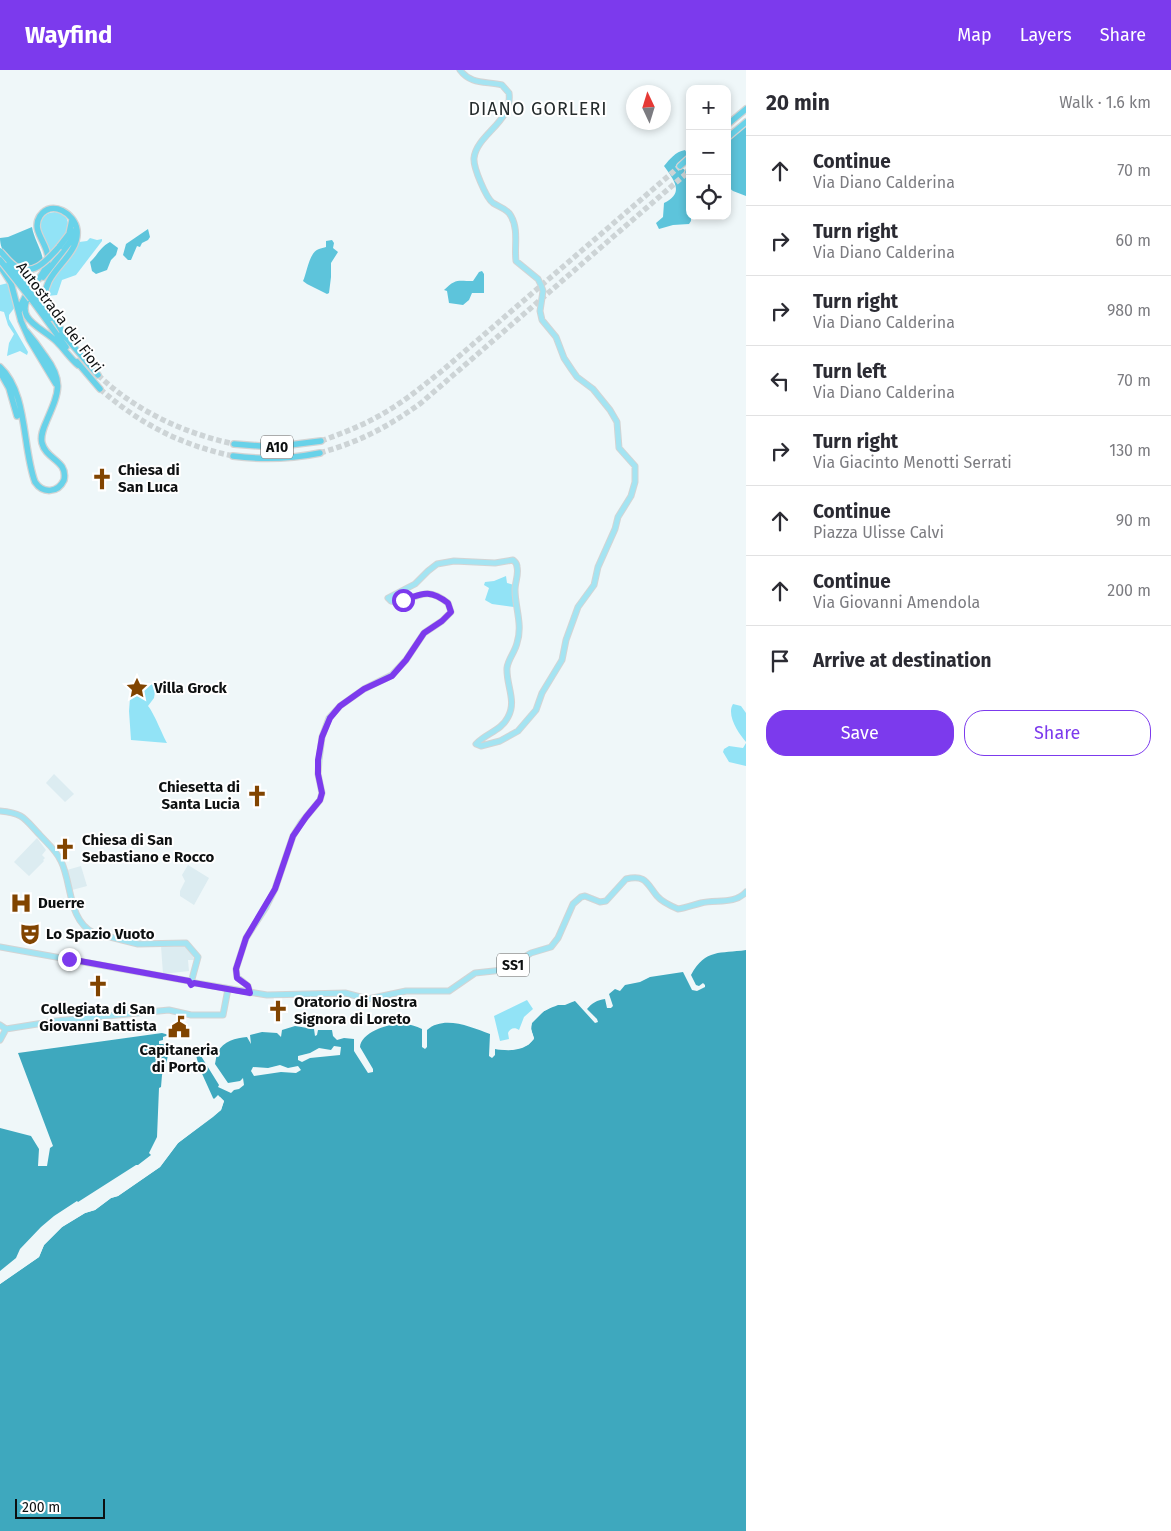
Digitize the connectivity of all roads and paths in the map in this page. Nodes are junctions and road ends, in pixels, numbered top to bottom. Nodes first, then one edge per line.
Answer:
1 (460, 70) edge
2 (746, 109) edge
3 (731, 122) edge
4 (746, 122) edge
5 (731, 135) edge
6 (686, 161) edge
7 (680, 166) tunnel mouth
8 (70, 218) junction
9 (0, 252) edge
10 (0, 260) edge
11 (0, 266) edge
12 (32, 297) junction
13 (19, 312) junction
14 (64, 335) junction
15 (78, 365) junction
16 (0, 367) edge
17 (0, 372) edge
18 (98, 375) tunnel mouth
19 (100, 389) tunnel mouth
20 (321, 441) tunnel mouth
21 (234, 444) tunnel mouth
22 (26, 447) junction
23 (320, 453) tunnel mouth
24 (233, 456) tunnel mouth
25 (0, 806) edge
26 (0, 812) edge
27 (746, 892) edge
28 (0, 947) edge
29 (192, 981) junction
30 (228, 989) junction
31 (250, 993) junction
32 (0, 1025) edge
33 (6, 1029) junction
34 (0, 1040) edge

1 - 31 main road
2 - 3 highway
4 - 5 highway
6 - 7 highway
8 - 9 highway, bridge
8 - 13 highway
8 - 14 highway
8 - 15 highway
9 - 12 highway, Autostrada dei Fiori, bridge
10 - 12 highway, Autostrada dei Fiori, bridge
11 - 13 highway
12 - 14 highway, Autostrada dei Fiori
12 - 15 highway, Autostrada dei Fiori
13 - 22 highway
14 - 18 highway, Autostrada dei Fiori
15 - 19 highway, Autostrada dei Fiori
16 - 22 highway
17 - 22 highway
20 - 21 highway, A10
23 - 24 highway, A10
25 - 26 main road
26 - 29 main road
27 - 31 main road, SS1
28 - 29 main road, SS1
29 - 30 main road, SS1
30 - 31 main road, SS1
30 - 33 main road
32 - 33 main road
33 - 34 main road

